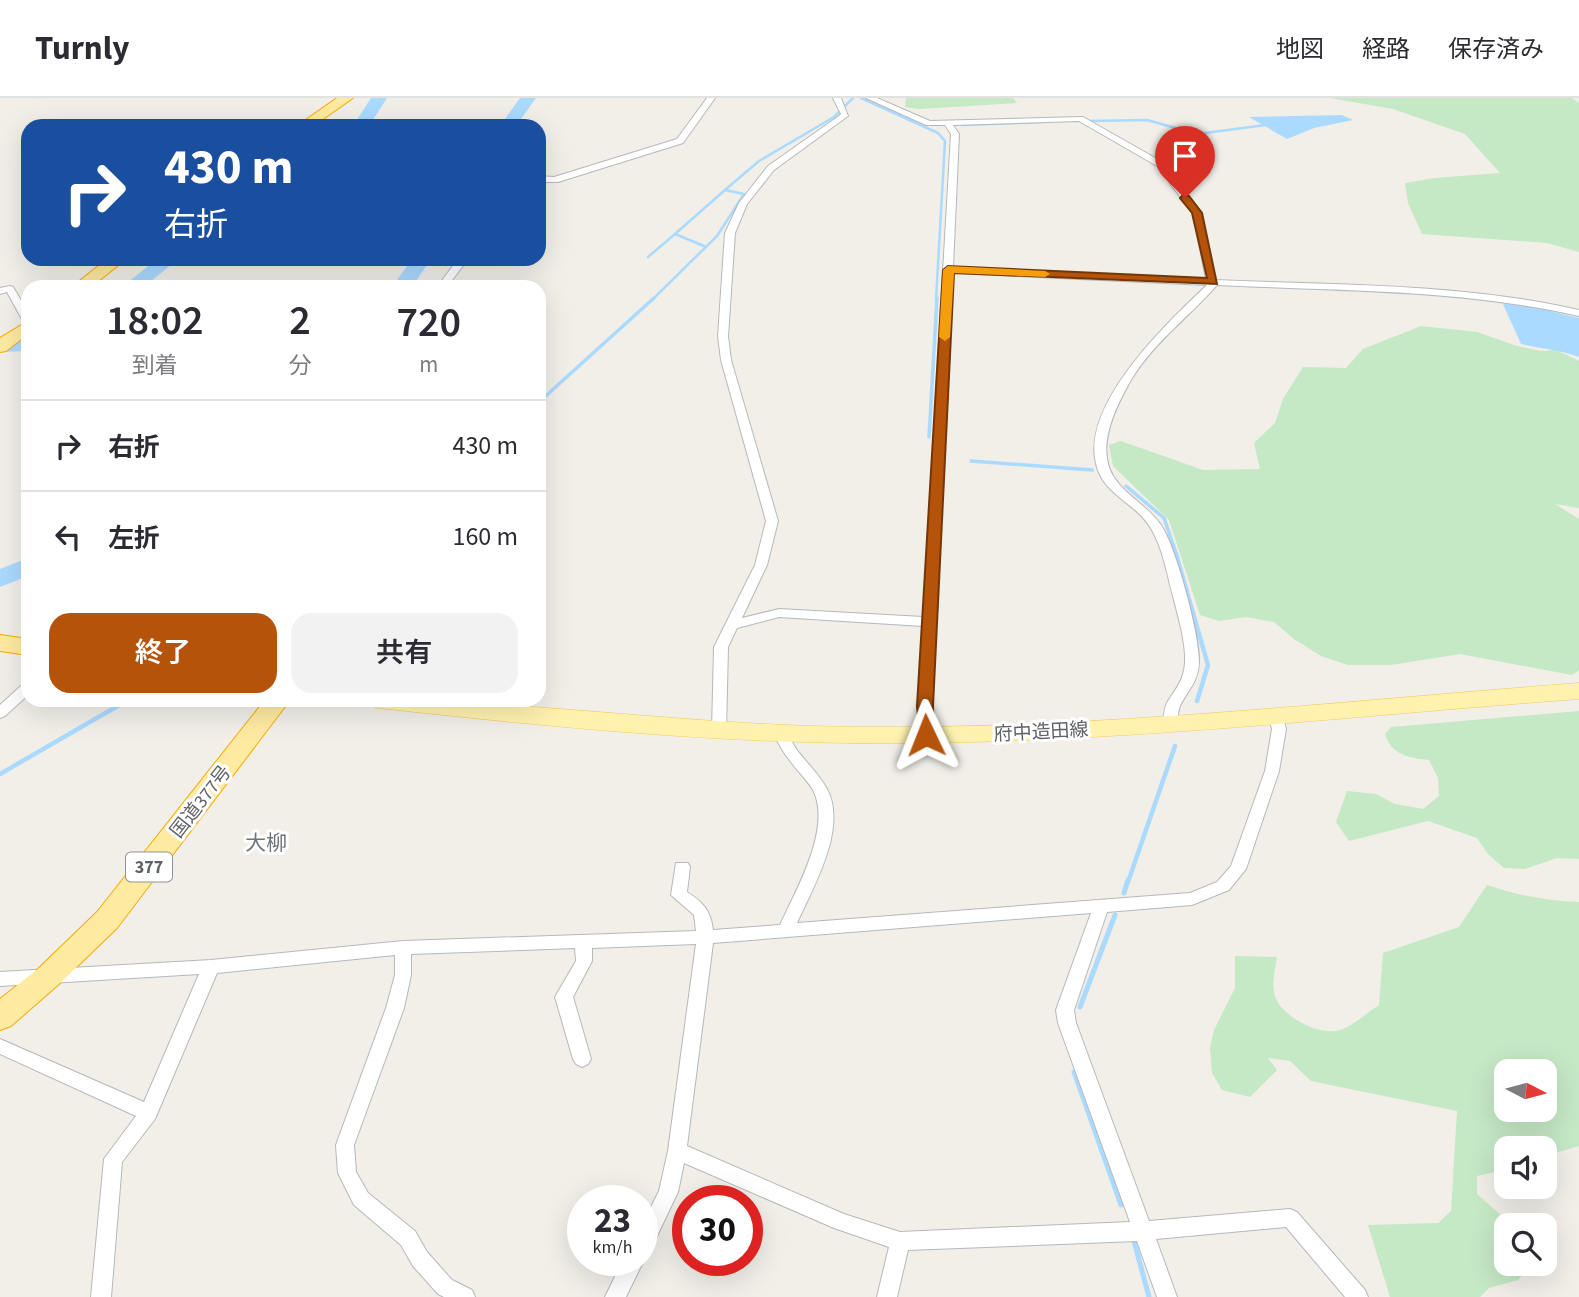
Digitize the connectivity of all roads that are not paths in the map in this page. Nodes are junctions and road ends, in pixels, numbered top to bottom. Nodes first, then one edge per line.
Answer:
1 (346, 98) edge
2 (711, 98) edge
3 (837, 98) edge
4 (870, 98) edge
5 (314, 119) edge
6 (948, 123) junction
7 (546, 179) edge
8 (108, 266) edge
9 (948, 270) junction
10 (90, 280) edge
11 (1213, 282) junction
12 (0, 291) edge
13 (21, 310) edge
14 (1579, 313) edge
15 (21, 329) edge
16 (3, 344) edge
17 (929, 622) junction
18 (732, 625) junction
19 (0, 643) edge
20 (21, 647) edge
21 (1579, 691) edge
22 (21, 694) edge
23 (273, 707) edge
24 (444, 707) edge
25 (0, 713) edge
26 (1275, 714) junction
27 (1170, 722) junction
28 (719, 731) junction
29 (781, 734) junction
30 (926, 735) junction
31 (682, 867) dead end
32 (1101, 906) junction
33 (786, 930) junction
34 (705, 937) junction
35 (583, 941) junction
36 (403, 948) junction
37 (211, 967) junction
38 (48, 976) junction
39 (0, 979) edge
40 (0, 1017) edge
41 (0, 1046) edge
42 (582, 1059) dead end
43 (149, 1113) junction
44 (677, 1151) junction
45 (658, 1213) edge
46 (1145, 1231) junction
47 (900, 1241) junction
48 (626, 1276) edge
49 (443, 1292) edge
50 (1170, 1295) edge
51 (101, 1297) edge
52 (465, 1297) edge
53 (615, 1297) edge
54 (887, 1297) edge
55 (1357, 1297) edge

1 - 5 highway
2 - 7 street
3 - 18 street
4 - 6 street
6 - 9 street
6 - 11 street
8 - 10 highway
9 - 11 street
9 - 17 street
11 - 14 street
11 - 27 street
12 - 13 street
15 - 16 highway
17 - 18 street
17 - 30 street
18 - 28 street
19 - 20 highway
21 - 26 main road, 府中造田線
22 - 25 street
23 - 38 highway, 国道377号 / 377
24 - 28 main road, 府中造田線
26 - 27 main road, 府中造田線
26 - 32 street
27 - 30 main road, 府中造田線
28 - 29 main road, 府中造田線
29 - 30 main road, 府中造田線
29 - 33 street
31 - 34 street
32 - 33 street
32 - 46 street
33 - 34 street
34 - 35 street
34 - 44 street
35 - 36 street
35 - 42 street
36 - 37 street
36 - 49 street
37 - 38 street
37 - 43 street
38 - 39 street
38 - 40 highway, 国道377号 / 377
41 - 43 street
43 - 51 street
44 - 45 street
44 - 47 street
46 - 47 street
46 - 50 street
46 - 55 street
47 - 54 street
48 - 53 street
49 - 52 street

